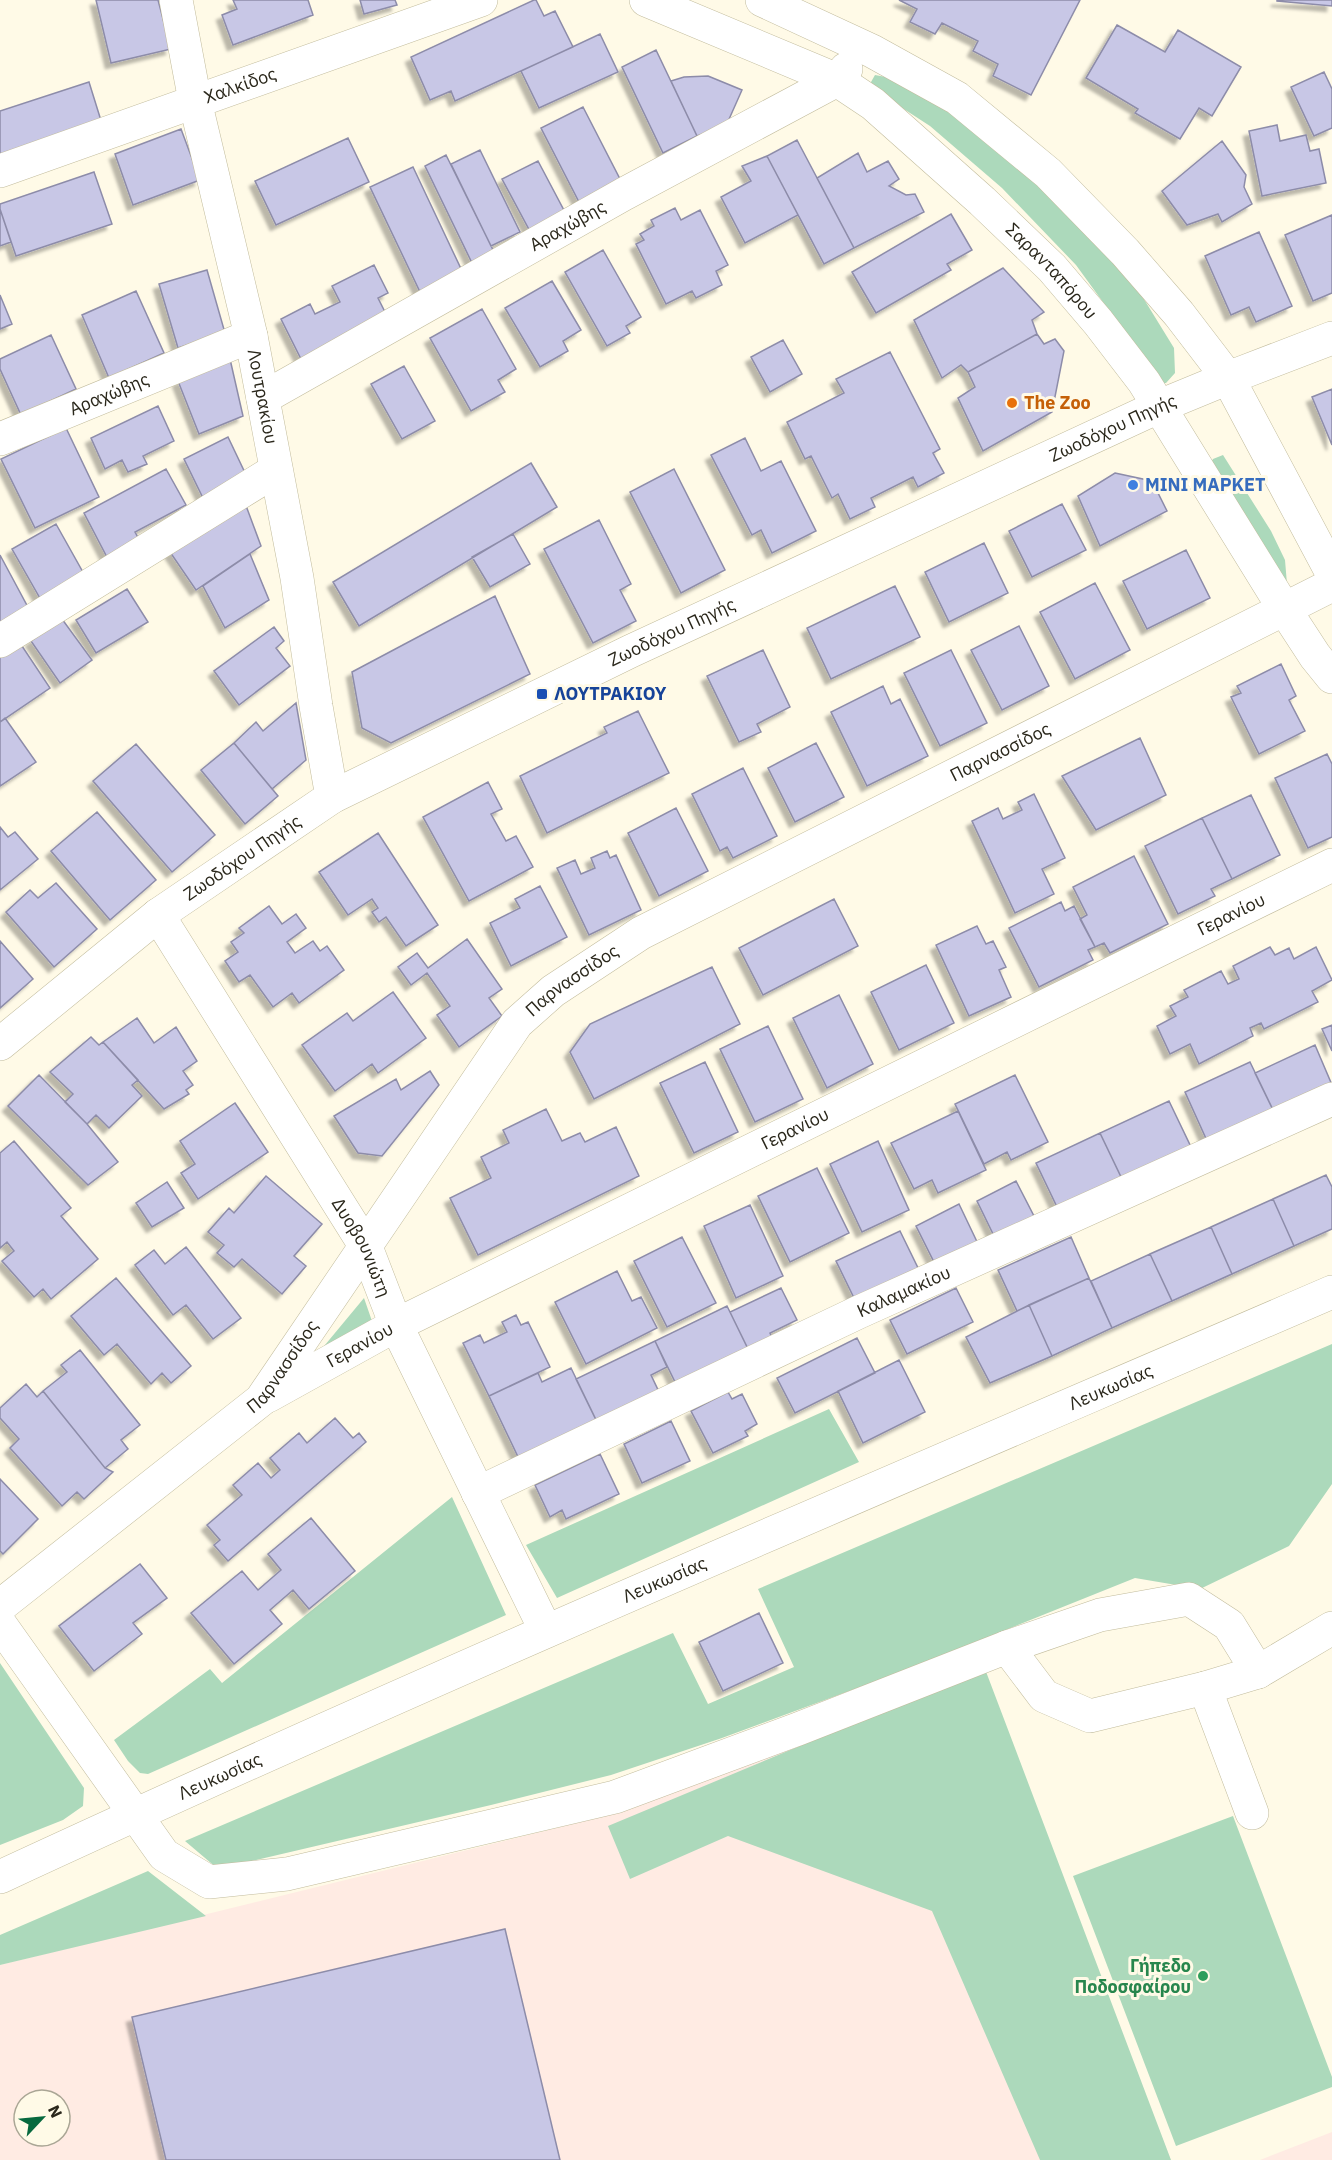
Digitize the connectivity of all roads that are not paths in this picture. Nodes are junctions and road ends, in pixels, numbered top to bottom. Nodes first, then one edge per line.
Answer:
1 (176, 0) edge
2 (481, 0) edge
3 (646, 0) edge
4 (752, 0) edge
5 (762, 0) edge
6 (750, 45) junction
7 (864, 48) junction
8 (837, 80) junction
9 (195, 101) junction
10 (0, 171) edge
11 (251, 336) junction
12 (1332, 338) edge
13 (1228, 378) junction
14 (263, 398) junction
15 (1160, 406) junction
16 (0, 439) edge
17 (276, 470) junction
18 (1332, 573) edge
19 (1332, 585) edge
20 (1285, 610) junction
21 (0, 641) edge
22 (1332, 676) edge
23 (332, 797) junction
24 (1332, 865) edge
25 (158, 915) junction
26 (0, 1044) edge
27 (1332, 1099) edge
28 (366, 1247) junction
29 (1332, 1292) edge
30 (396, 1325) junction
31 (261, 1400) junction
32 (478, 1493) junction
33 (0, 1606) edge
34 (0, 1624) edge
35 (1332, 1628) edge
36 (546, 1631) junction
37 (1007, 1647) junction
38 (1258, 1672) junction
39 (1205, 1688) junction
40 (1252, 1813) dead end
41 (135, 1814) junction
42 (0, 1878) edge

1 - 9 street, Λουτρακίου
2 - 9 street, Χαλκίδος
3 - 6 street, Σαρανταπόρου
4 - 6 street
5 - 7 street
6 - 8 street, Σαρανταπόρου
7 - 8 street, Αραχώβης
7 - 13 street
8 - 14 street, Αραχώβης
8 - 15 street, Σαρανταπόρου
9 - 10 street, Χαλκίδος
9 - 11 street, Λουτρακίου
11 - 14 street, Λουτρακίου
11 - 16 street, Αραχώβης
12 - 13 street, Ζωοδόχου Πηγής
13 - 15 street, Ζωοδόχου Πηγής
13 - 18 street
14 - 17 street, Λουτρακίου
15 - 20 street, Σαρανταπόρου
15 - 23 street, Ζωοδόχου Πηγής
17 - 21 street
17 - 23 street, Λουτρακίου
19 - 20 street, Παρνασσίδος
20 - 22 street, Σαρανταπόρου
20 - 28 street, Παρνασσίδος
23 - 25 street, Ζωοδόχου Πηγής
24 - 30 street, Γερανίου
25 - 26 street, Ζωοδόχου Πηγής
25 - 28 street, Δυοβουνιώτη
27 - 32 street, Καλαμακίου
28 - 30 street, Δυοβουνιώτη
28 - 31 street, Παρνασσίδος
29 - 36 street, Λευκωσίας
30 - 31 street, Γερανίου
30 - 32 street, Δυοβουνιώτη
31 - 33 street, Παρνασσίδος
32 - 36 street, Δυοβουνιώτη
34 - 41 street
35 - 38 street
36 - 41 street, Λευκωσίας
37 - 38 street
37 - 39 street
37 - 41 street
38 - 39 street
39 - 40 street
41 - 42 street, Λευκωσίας

